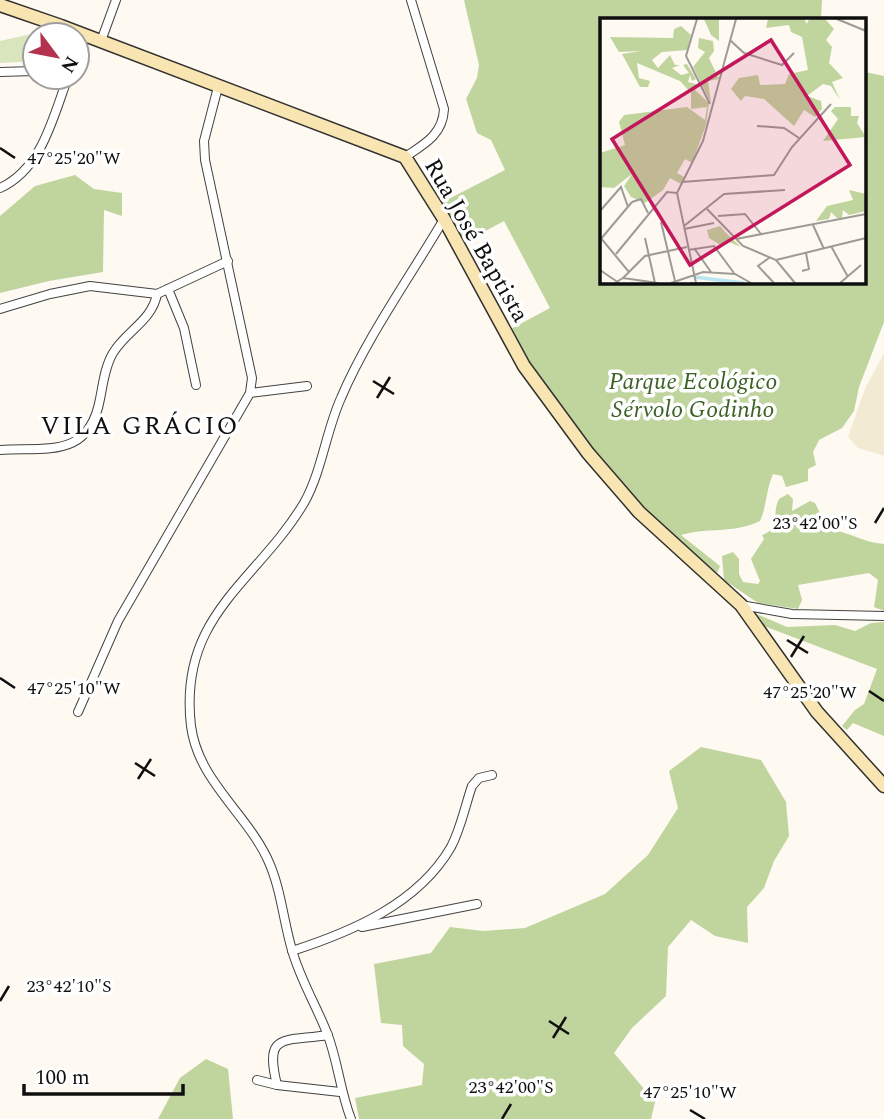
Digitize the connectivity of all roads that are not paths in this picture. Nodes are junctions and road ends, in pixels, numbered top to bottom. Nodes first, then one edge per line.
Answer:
1 (116, 0) edge
2 (411, 0) edge
3 (0, 5) edge
4 (46, 21) edge
5 (91, 37) edge
6 (101, 41) junction
7 (21, 71) edge
8 (0, 72) edge
9 (218, 87) junction
10 (62, 91) edge
11 (405, 158) junction
12 (0, 188) edge
13 (444, 219) junction
14 (228, 261) junction
15 (168, 289) junction
16 (157, 294) junction
17 (0, 309) edge
18 (196, 386) dead end
19 (307, 386) dead end
20 (250, 393) junction
21 (0, 450) edge
22 (741, 605) junction
23 (884, 616) edge
24 (78, 712) dead end
25 (492, 775) dead end
26 (884, 786) edge
27 (477, 904) dead end
28 (356, 929) junction
29 (292, 951) junction
30 (328, 1035) junction
31 (257, 1080) dead end
32 (277, 1086) junction
33 (340, 1092) junction
34 (351, 1119) edge

1 - 6 street
2 - 11 street
3 - 4 street, Rua José Baptista
5 - 6 street, Rua José Baptista
6 - 9 street, Rua José Baptista
7 - 8 street
9 - 11 street, Rua José Baptista
9 - 14 street
10 - 12 street
11 - 13 street, Rua José Baptista
13 - 22 street, Rua José Baptista
13 - 29 street
14 - 15 street
14 - 20 street
15 - 16 street
15 - 18 street
16 - 17 street
16 - 21 street
19 - 20 street
20 - 24 street
22 - 23 street
22 - 26 street, Rua José Baptista
25 - 28 street
27 - 28 street
28 - 29 street
29 - 30 street
30 - 32 street
30 - 33 street
31 - 32 street
32 - 33 street
33 - 34 street

